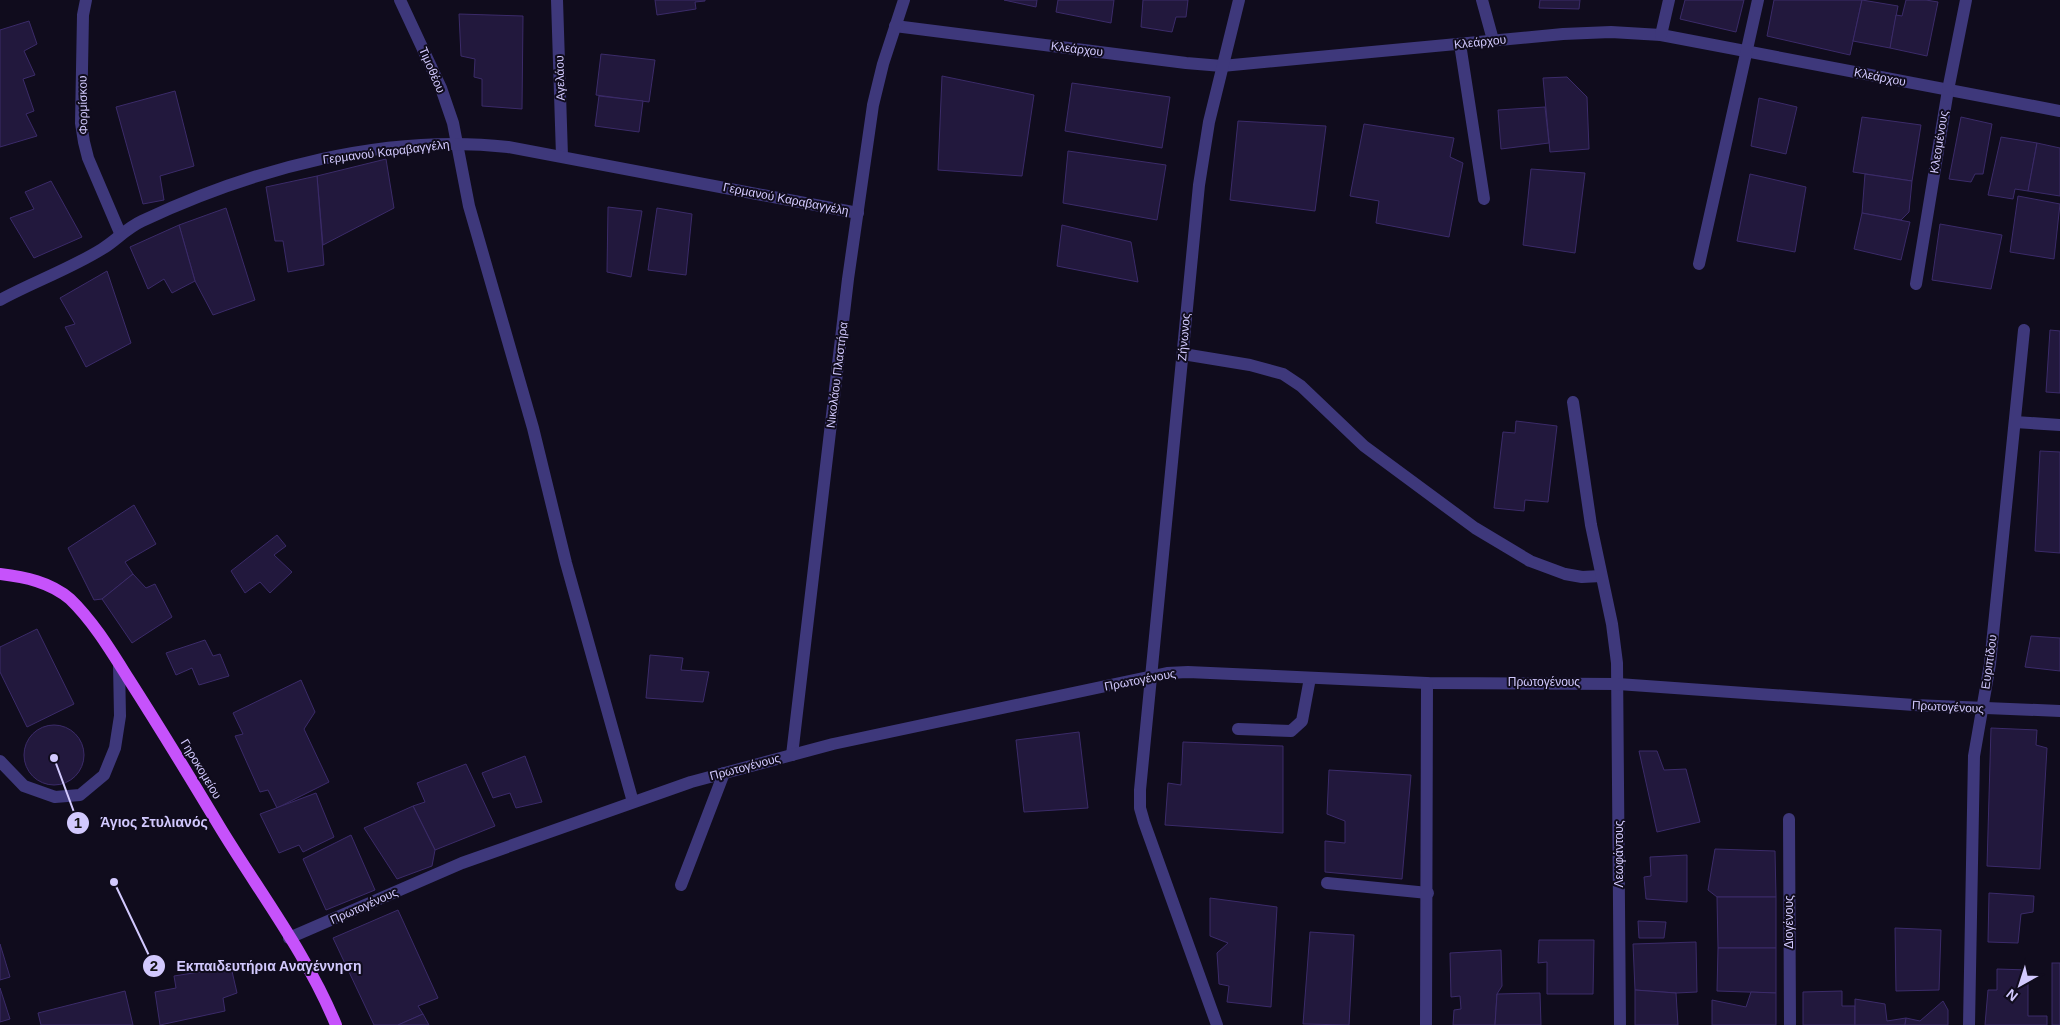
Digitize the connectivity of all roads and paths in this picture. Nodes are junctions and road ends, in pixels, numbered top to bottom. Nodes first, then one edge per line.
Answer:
1 (86, 0) edge
2 (400, 0) edge
3 (557, 0) edge
4 (904, 0) edge
5 (1239, 0) edge
6 (1482, 0) edge
7 (1669, 0) edge
8 (1758, 0) edge
9 (1966, 0) edge
10 (895, 26) junction
11 (1661, 35) junction
12 (1492, 40) junction
13 (1460, 44) junction
14 (1746, 52) junction
15 (1222, 66) junction
16 (1948, 90) junction
17 (2060, 111) edge
18 (458, 143) junction
19 (562, 156) junction
20 (1484, 199) dead end
21 (858, 213) junction
22 (120, 233) junction
23 (1699, 264) dead end
24 (1916, 284) dead end
25 (0, 300) edge
26 (2024, 330) dead end
27 (1183, 354) junction
28 (1573, 402) dead end
29 (2015, 422) junction
30 (2060, 425) edge
31 (0, 574) edge
32 (1601, 576) junction
33 (119, 664) junction
34 (1150, 677) junction
35 (1310, 678) junction
36 (1428, 682) junction
37 (1618, 684) junction
38 (1982, 708) junction
39 (2060, 711) edge
40 (1238, 729) dead end
41 (792, 755) junction
42 (0, 761) edge
43 (724, 773) junction
44 (633, 802) junction
45 (1789, 819) dead end
46 (1327, 883) dead end
47 (681, 885) dead end
48 (1428, 893) junction
49 (289, 938) junction
50 (336, 1025) edge
51 (1217, 1025) edge
52 (1426, 1025) edge
53 (1620, 1025) edge
54 (1790, 1025) edge
55 (1969, 1025) edge

1 - 22 street, Φορμίσκου
2 - 18 street, Τιμοθέου
3 - 19 street, Αγελάου
4 - 10 street, Νικολάου Πλαστήρα
5 - 15 street, Ζήνωνος
6 - 12 street
7 - 11 street
8 - 14 street
9 - 16 street, Κλεομένους
10 - 15 street, Κλεάρχου
10 - 21 street, Νικολάου Πλαστήρα
11 - 12 street, Κλεάρχου
11 - 14 street, Κλεάρχου
12 - 13 street, Κλεάρχου
13 - 15 street, Κλεάρχου
13 - 20 street
14 - 16 street, Κλεάρχου
14 - 23 street
15 - 27 street, Ζήνωνος
16 - 17 street, Κλεάρχου
16 - 24 street, Κλεομένους
18 - 19 street, Γερμανού Καραβαγγέλη
18 - 22 street, Γερμανού Καραβαγγέλη
18 - 44 street, Τιμοθέου
19 - 21 street, Γερμανού Καραβαγγέλη
21 - 41 street, Νικολάου Πλαστήρα
22 - 25 street, Γερμανού Καραβαγγέλη
26 - 29 street, Ευριπίδου
27 - 32 street
27 - 34 street, Ζήνωνος
28 - 32 street, Λεωφάντους
29 - 30 street
29 - 38 street, Ευριπίδου
31 - 33 main road, Γηροκομείου
32 - 37 street, Λεωφάντους
33 - 42 street
33 - 49 main road, Γηροκομείου
34 - 35 street, Πρωτογένους
34 - 41 street, Πρωτογένους
34 - 51 street, Ζήνωνος
35 - 36 street, Πρωτογένους
35 - 40 street
36 - 37 street, Πρωτογένους
36 - 48 street
37 - 38 street, Πρωτογένους
37 - 53 street, Λεωφάντους
38 - 39 street, Πρωτογένους
38 - 55 street, Ευριπίδου
41 - 43 street, Πρωτογένους
43 - 44 street, Πρωτογένους
43 - 47 street
44 - 49 street, Πρωτογένους
45 - 54 street, Διογένους
46 - 48 street
48 - 52 street
49 - 50 main road, Γηροκομείου

